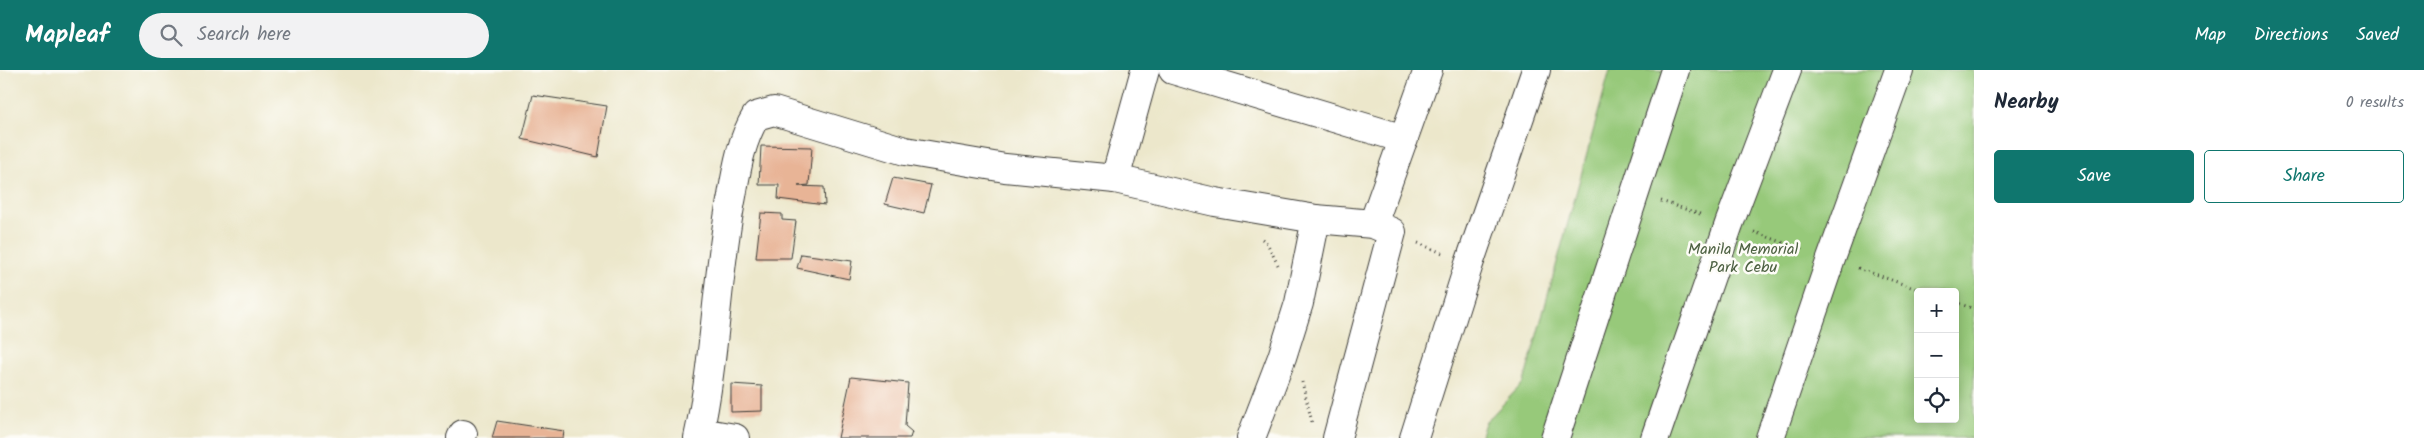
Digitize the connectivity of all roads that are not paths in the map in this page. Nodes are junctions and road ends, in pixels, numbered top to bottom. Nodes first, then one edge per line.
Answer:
1 (1145, 70) edge
2 (1174, 70) edge
3 (1428, 70) edge
4 (1536, 70) edge
5 (1674, 70) edge
6 (1786, 70) edge
7 (1899, 70) edge
8 (1404, 139) junction
9 (1115, 179) junction
10 (1316, 219) junction
11 (1383, 228) junction
12 (699, 435) edge
13 (735, 438) edge
14 (1251, 438) edge
15 (1337, 438) edge
16 (1414, 438) edge
17 (1555, 438) edge
18 (1655, 438) edge
19 (1770, 438) edge

1 - 9 street
2 - 8 street
3 - 8 street
4 - 16 street
5 - 17 street
6 - 18 street
7 - 19 street
8 - 11 street
9 - 10 street
9 - 12 street
10 - 11 street
10 - 14 street
11 - 15 street
12 - 13 street

